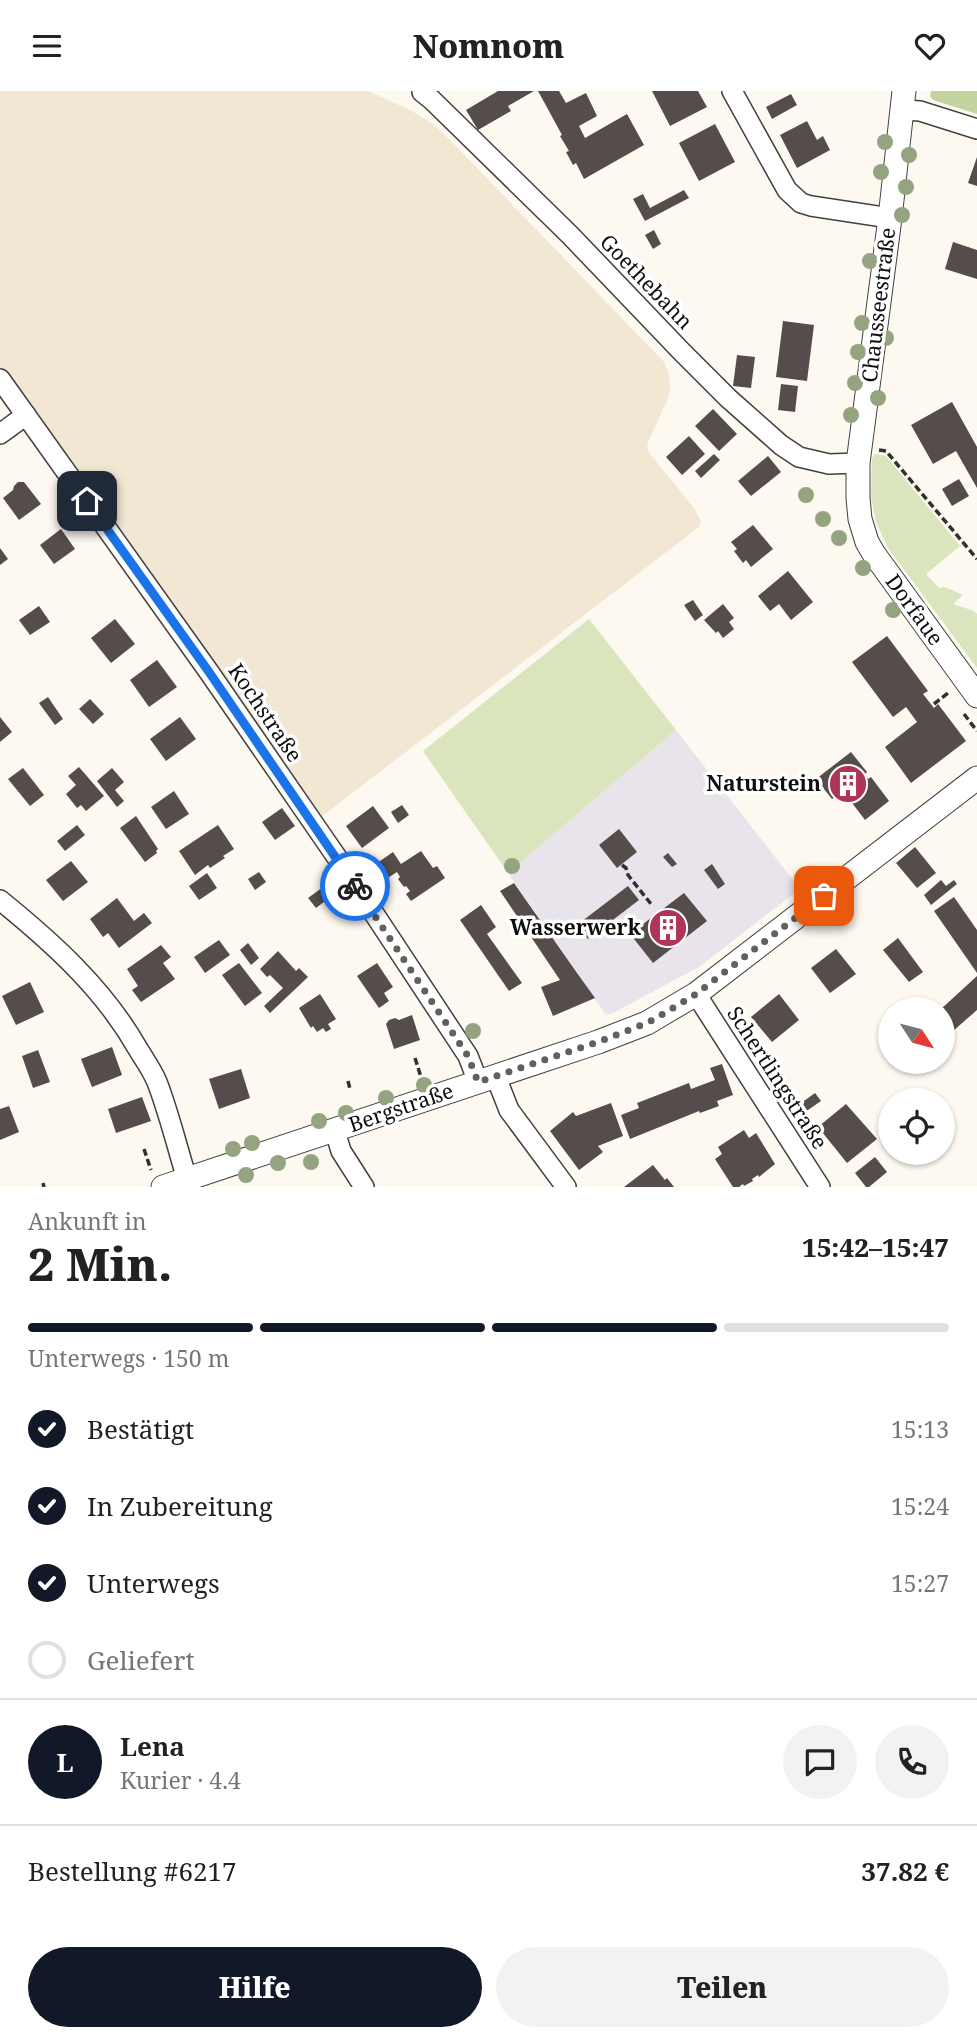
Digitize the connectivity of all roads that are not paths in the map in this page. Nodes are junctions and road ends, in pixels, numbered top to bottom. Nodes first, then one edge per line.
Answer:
1 (732, 91) edge
2 (422, 92) edge
3 (903, 100) edge
4 (977, 129) edge
5 (890, 218) junction
6 (0, 379) edge
7 (26, 415) junction
8 (0, 434) edge
9 (859, 456) junction
10 (860, 519) joint
11 (977, 696) edge
12 (977, 778) edge
13 (0, 900) edge
14 (696, 994) junction
15 (487, 1079) junction
16 (335, 1131) junction
17 (187, 1179) junction
18 (158, 1181) edge
19 (364, 1187) edge
20 (566, 1187) edge
21 (820, 1187) edge

1 - 5 street
2 - 9 street, Goethebahn
3 - 4 street
3 - 5 street, Chausseestraße
5 - 9 street, Chausseestraße
6 - 7 street, Kochstraße
7 - 8 street
7 - 15 street, Kochstraße
9 - 10 street, Chausseestraße
10 - 11 street, Dorfaue
12 - 14 street, Bergstraße
13 - 17 street
14 - 15 street, Bergstraße
14 - 21 street, Schertlingstraße
15 - 16 street, Bergstraße
15 - 20 street, Kochstraße
16 - 17 street, Bergstraße
16 - 19 street
17 - 18 street, Bergstraße

